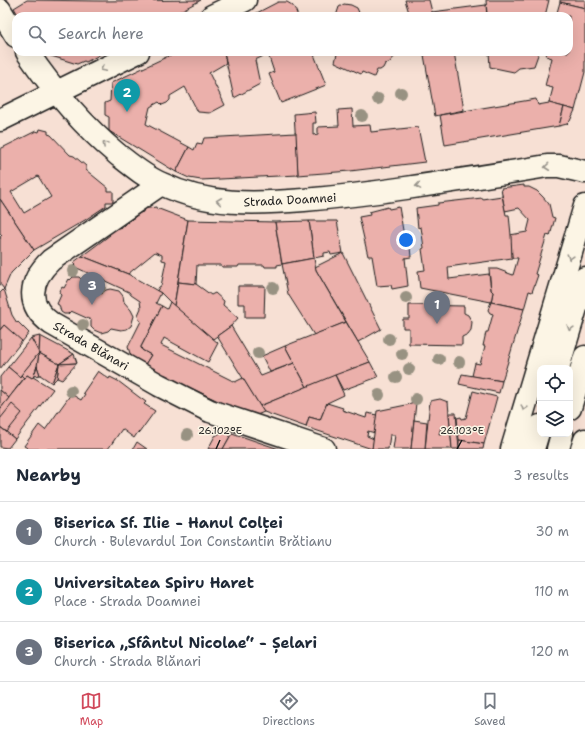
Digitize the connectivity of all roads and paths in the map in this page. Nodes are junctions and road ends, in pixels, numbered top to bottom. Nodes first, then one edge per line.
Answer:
1 (245, 0) edge
2 (0, 10) edge
3 (220, 12) edge
4 (12, 30) edge
5 (30, 56) edge
6 (130, 56) edge
7 (56, 92) junction
8 (0, 120) edge
9 (585, 172) edge
10 (161, 184) junction
11 (585, 206) edge
12 (585, 278) edge
13 (585, 357) edge
14 (559, 365) edge
15 (572, 401) edge
16 (537, 436) edge
17 (561, 437) edge
18 (585, 440) edge
19 (324, 449) edge
20 (512, 449) edge
21 (533, 449) edge
22 (558, 449) edge
23 (582, 449) edge

1 - 3 street
2 - 4 street
5 - 7 street, Strada Doamnei
6 -> 7 street
7 - 8 street
10 -> 7 street, Strada Doamnei
9 -> 10 street, Strada Doamnei
10 - 19 street, Strada Blănari
11 -> 20 street
12 -> 14 street
13 - 15 street
16 - 21 street
17 - 22 street
18 - 23 street

